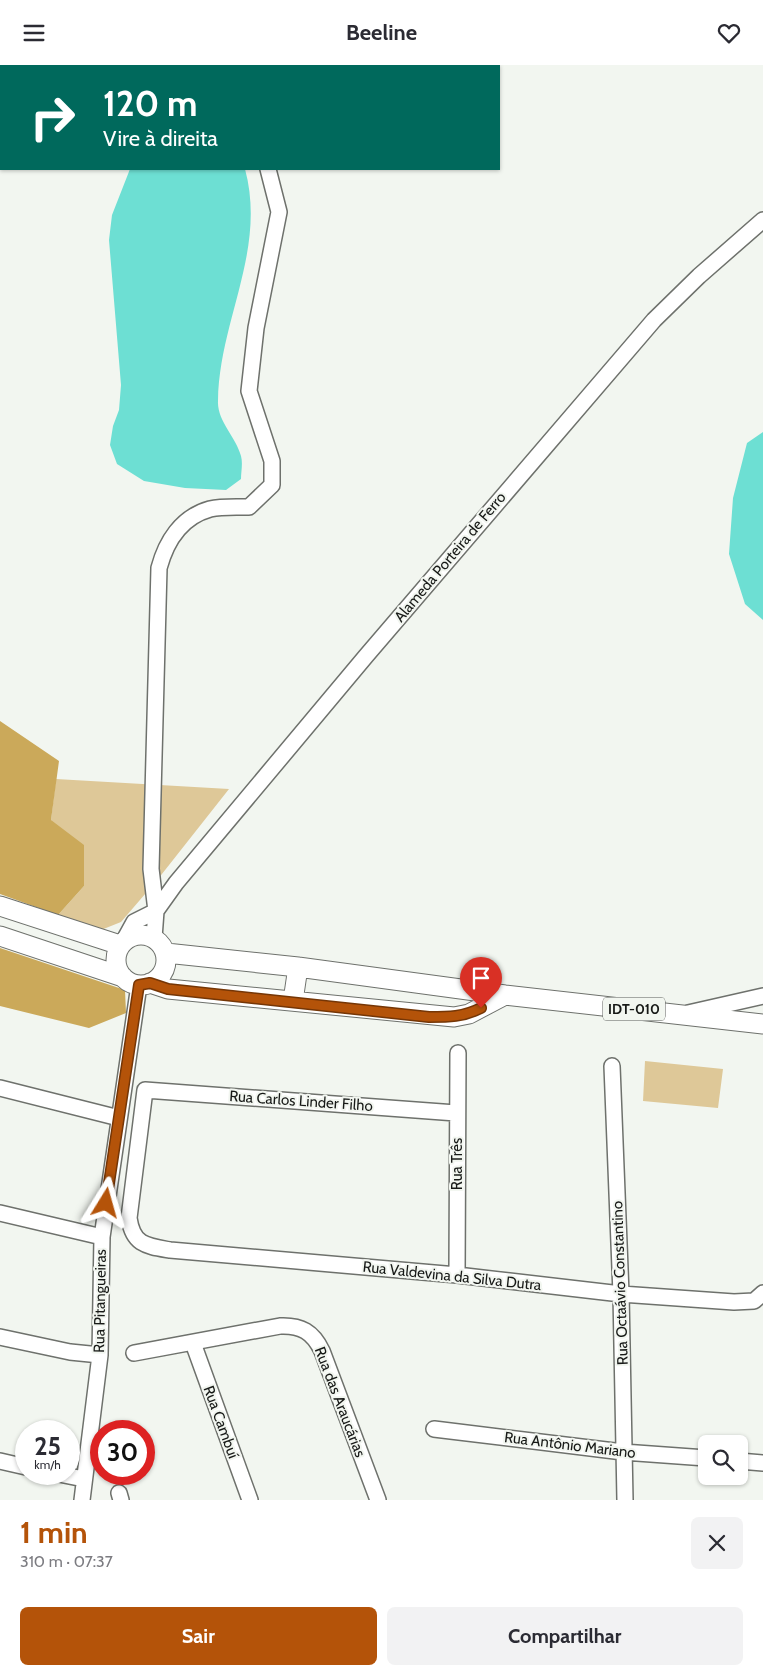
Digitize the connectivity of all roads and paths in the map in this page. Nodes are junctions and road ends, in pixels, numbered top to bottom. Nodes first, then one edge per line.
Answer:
1 (268, 170) edge
2 (763, 220) edge
3 (0, 906) edge
4 (156, 911) junction
5 (0, 935) edge
6 (154, 938) junction
7 (122, 944) junction
8 (166, 953) junction
9 (298, 967) junction
10 (137, 982) junction
11 (505, 995) junction
12 (763, 995) edge
13 (293, 1001) junction
14 (681, 1015) junction
15 (763, 1024) edge
16 (458, 1053) dead end
17 (612, 1066) dead end
18 (0, 1088) edge
19 (145, 1090) joint
20 (456, 1113) junction
21 (119, 1117) junction
22 (0, 1213) edge
23 (102, 1237) junction
24 (457, 1275) junction
25 (763, 1293) edge
26 (621, 1294) junction
27 (0, 1337) edge
28 (193, 1343) junction
29 (134, 1353) dead end
30 (100, 1355) junction
31 (434, 1429) dead end
32 (623, 1452) junction
33 (698, 1457) edge
34 (0, 1461) edge
35 (748, 1462) edge
36 (763, 1463) edge
37 (15, 1464) edge
38 (80, 1478) edge
39 (84, 1479) junction
40 (82, 1500) edge
41 (250, 1500) edge
42 (378, 1500) edge
43 (625, 1500) edge

1 - 4 street
2 - 4 street, Alameda Porteira de Ferro
3 - 7 main road
4 - 6 street
4 - 7 street, Alameda Porteira de Ferro
5 - 10 main road
6 - 7 main road
6 - 8 main road
7 - 10 main road
8 - 9 main road
8 - 10 main road
9 - 11 main road
9 - 13 main road
10 - 13 main road
10 - 21 street, Rua Pitangueiras
11 - 13 main road
11 - 14 main road, IDT-010
12 - 14 street
14 - 15 main road, IDT-010
16 - 20 street, Rua Três
17 - 26 street, Rua Octaávio Constantino
18 - 21 street
19 - 20 street, Rua Carlos Linder Filho
19 - 24 street, Rua Valdevina da Silva Dutra
20 - 24 street, Rua Três
21 - 23 street, Rua Pitangueiras
22 - 23 street
23 - 30 street, Rua Pitangueiras
24 - 26 street, Rua Valdevina da Silva Dutra
25 - 26 street, Rua Valdevina da Silva Dutra
26 - 32 street, Rua Octaávio Constantino
27 - 30 street
28 - 29 street, Rua das Araucárias
28 - 41 street, Rua Cambuí
28 - 42 street, Rua das Araucárias
30 - 39 street, Rua Pitangueiras
31 - 32 street, Rua Antônio Mariano
32 - 33 street, Rua Antônio Mariano
32 - 43 street, Rua Octaávio Constantino
34 - 37 street
35 - 36 street
38 - 39 street
39 - 40 street, Rua Pitangueiras

